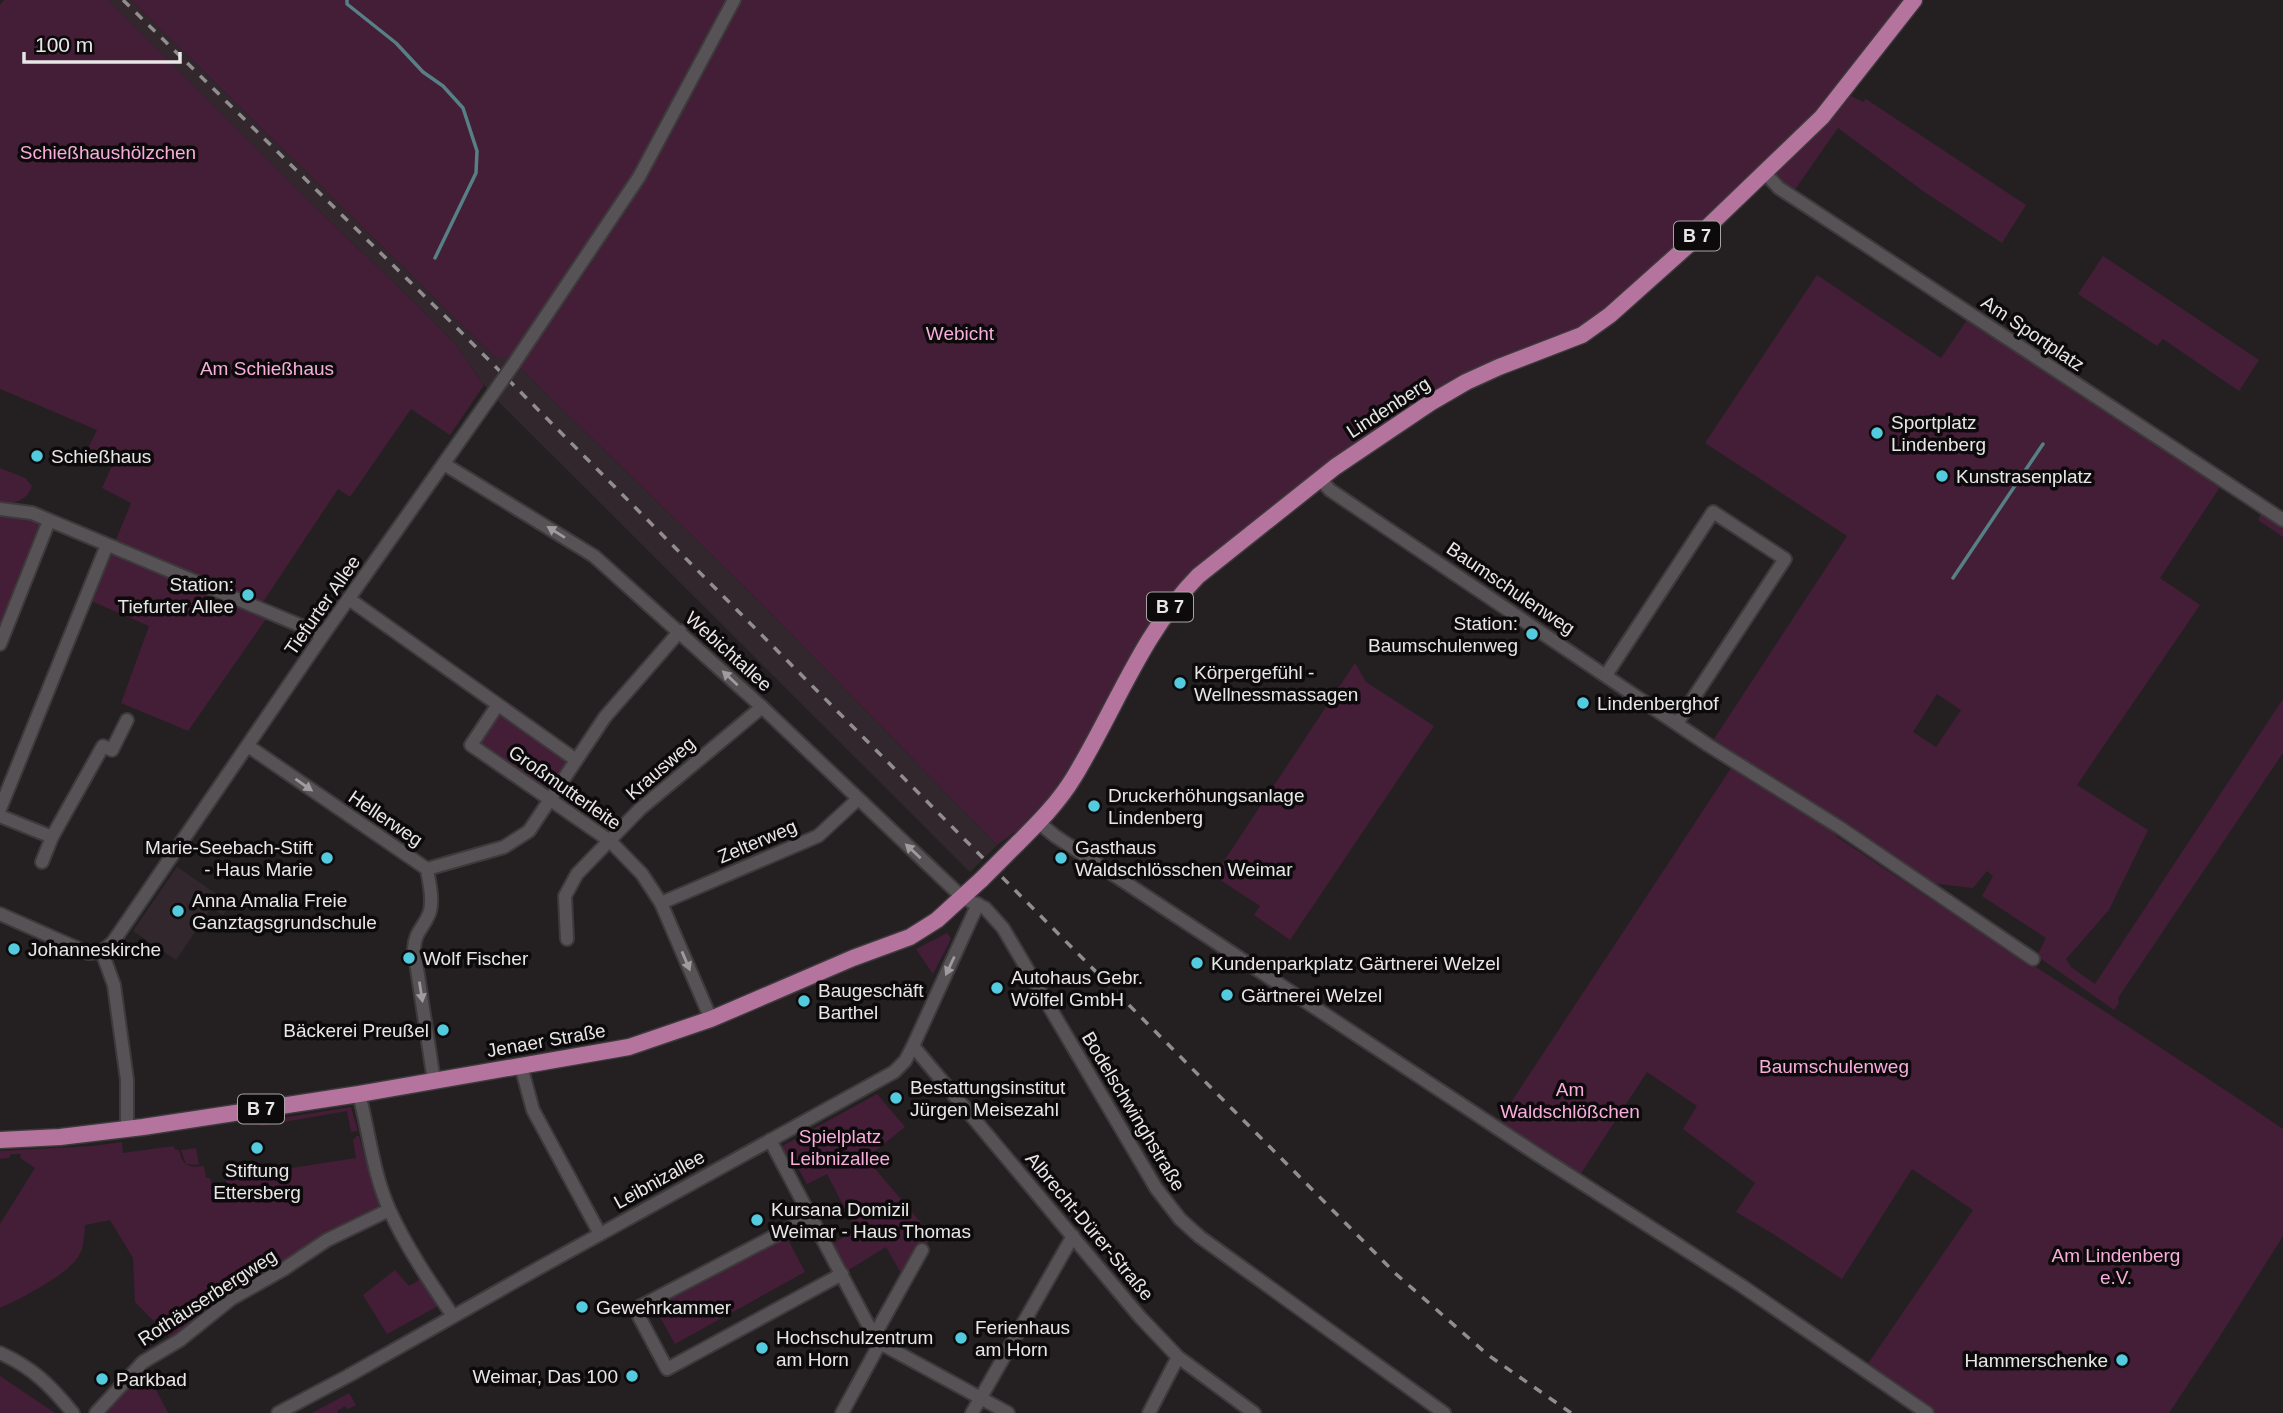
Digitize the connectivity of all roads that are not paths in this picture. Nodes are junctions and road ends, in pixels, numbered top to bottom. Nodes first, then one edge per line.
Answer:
1 (734, 0) edge
2 (1914, 0) edge
3 (1765, 173) junction
4 (444, 464) junction
5 (1320, 479) junction
6 (0, 509) edge
7 (2283, 520) edge
8 (49, 521) junction
9 (107, 545) junction
10 (349, 599) junction
11 (680, 632) junction
12 (323, 635) junction
13 (0, 645) edge
14 (1606, 675) junction
15 (497, 706) junction
16 (762, 706) junction
17 (127, 720) dead end
18 (1677, 723) junction
19 (248, 746) junction
20 (576, 760) junction
21 (550, 799) junction
22 (858, 799) junction
23 (0, 808) edge
24 (0, 816) edge
25 (1038, 822) junction
26 (52, 837) junction
27 (610, 841) junction
28 (42, 862) dead end
29 (427, 869) junction
30 (971, 901) junction
31 (661, 903) junction
32 (0, 914) edge
33 (567, 939) dead end
34 (102, 952) junction
35 (2033, 959) dead end
36 (711, 1019) junction
37 (913, 1046) junction
38 (521, 1066) junction
39 (435, 1081) junction
40 (359, 1094) junction
41 (127, 1129) junction
42 (0, 1140) edge
43 (769, 1140) junction
44 (389, 1209) junction
45 (811, 1217) junction
46 (600, 1234) junction
47 (1073, 1236) junction
48 (922, 1250) dead end
49 (842, 1273) junction
50 (453, 1316) junction
51 (877, 1340) junction
52 (0, 1353) edge
53 (1178, 1357) junction
54 (981, 1398) junction
55 (73, 1413) edge
56 (96, 1413) edge
57 (278, 1413) edge
58 (842, 1413) edge
59 (972, 1413) edge
60 (1008, 1413) edge
61 (1149, 1413) edge
62 (1254, 1413) edge
63 (1444, 1413) edge
64 (1927, 1413) edge

1 - 4 street, Tiefurter Allee, bridge
2 - 3 main road, Lindenberg / B 7
3 - 5 main road, Lindenberg / B 7
3 - 7 street, Am Sportplatz
4 - 10 street, Tiefurter Allee
11 -> 4 street, Webichtallee
5 - 14 street, Baumschulenweg
5 - 25 main road, Lindenberg / B 7
6 - 8 street
8 - 9 street
8 - 13 street
9 - 12 street
9 - 23 street
10 - 12 street, Tiefurter Allee
10 - 15 street, Großmutterleite
16 -> 11 street, Webichtallee
11 - 20 street
12 - 19 street, Tiefurter Allee
14 - 18 street, Baumschulenweg
14 - 18 street
15 - 20 street, Großmutterleite
15 - 21 street, Großmutterleite
16 - 22 street, Webichtallee
16 - 27 street, Krausweg
17 - 26 street
18 - 35 street, Baumschulenweg
19 -> 29 street, Hellerweg
19 - 34 street, Tiefurter Allee
20 - 21 street
21 - 27 street, Großmutterleite
21 - 29 street
30 -> 22 street, Webichtallee
22 - 31 street, Zelterweg
24 - 26 street
25 - 30 main road, Jenaer Straße / B 7, bridge
25 - 64 street
26 - 28 street
27 - 31 street, Großmutterleite
27 - 33 street, Krausweg
29 -> 39 street, Hellerweg
30 - 36 main road, Jenaer Straße / B 7
30 -> 37 street, Leibnizallee
30 - 63 street, Bodelschwinghstraße
31 -> 36 street, Großmutterleite
32 - 34 street
34 - 41 street
36 - 38 main road, Jenaer Straße / B 7
37 - 43 street, Leibnizallee
37 - 47 street, Albrecht-Dürer-Straße
38 - 39 main road, Jenaer Straße / B 7
38 - 46 street
39 - 40 main road, Jenaer Straße / B 7
40 - 41 main road, Jenaer Straße / B 7
40 - 44 street
41 - 42 main road, Jenaer Straße / B 7
43 - 45 street
43 - 46 street, Leibnizallee
44 - 50 street
44 - 56 street, Rothäuserbergweg
45 - 49 street
45 - 49 street
46 - 50 street, Leibnizallee
47 - 53 street, Albrecht-Dürer-Straße
47 - 54 street
48 - 51 street
49 - 51 street
50 - 57 street, Leibnizallee
51 - 54 street
51 - 58 street
52 - 55 street
53 - 61 street
53 - 62 street, Albrecht-Dürer-Straße
54 - 59 street
54 - 60 street

